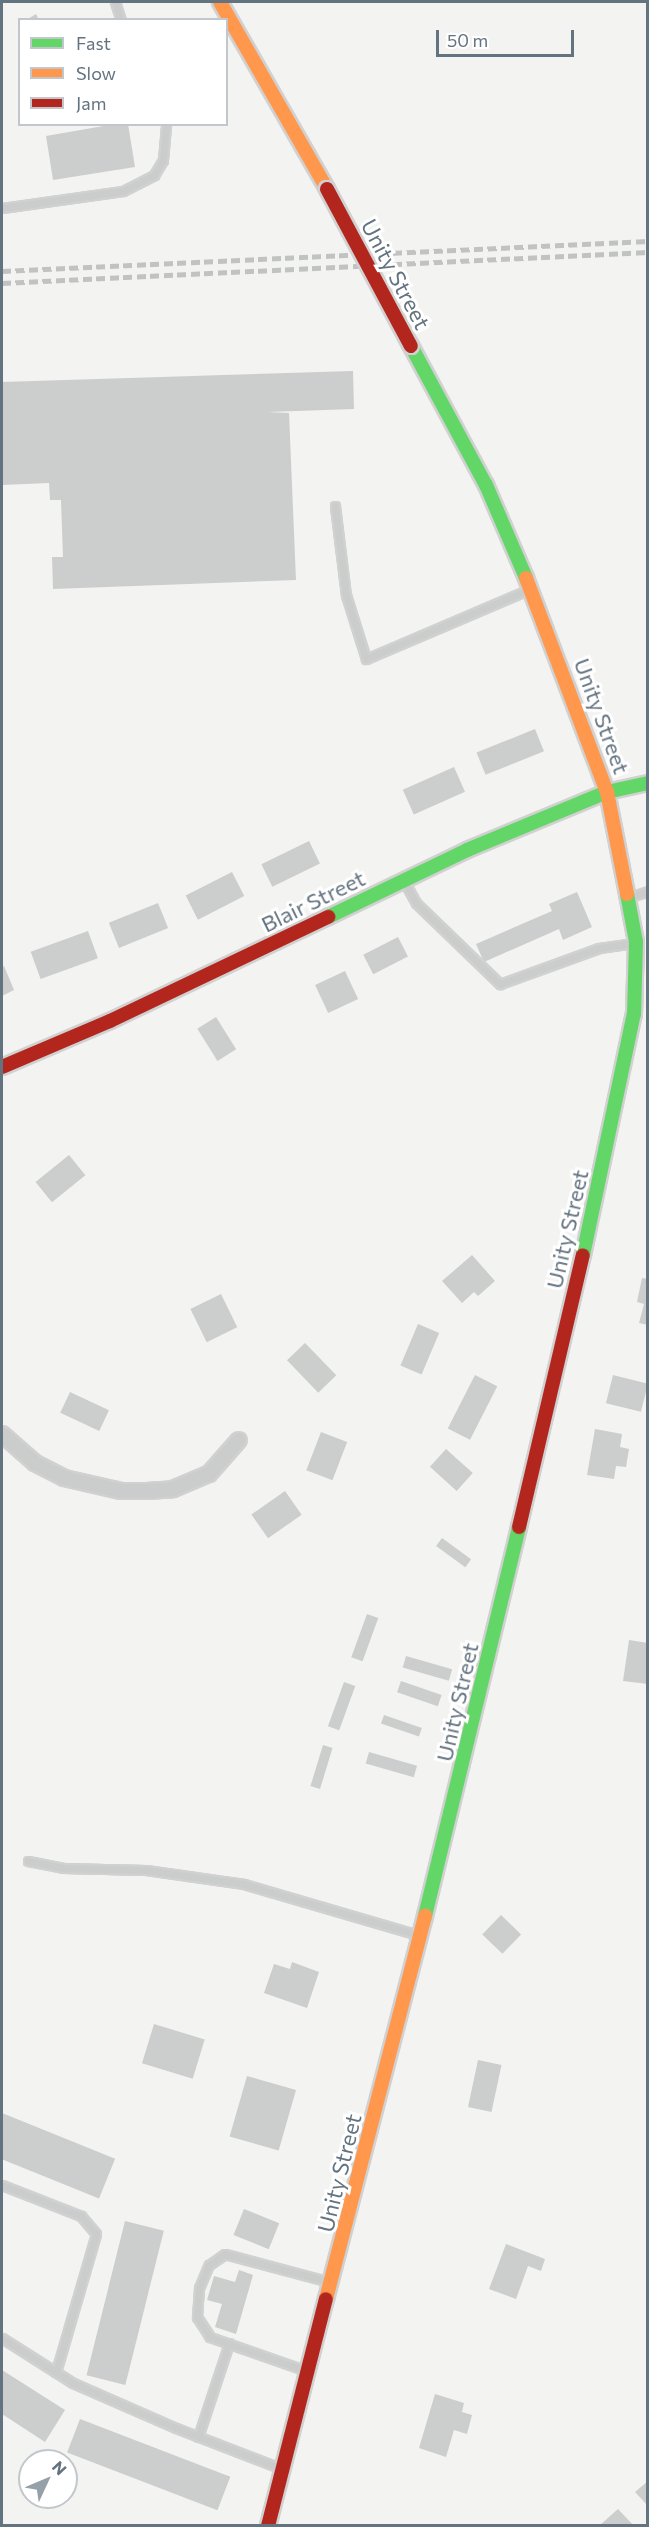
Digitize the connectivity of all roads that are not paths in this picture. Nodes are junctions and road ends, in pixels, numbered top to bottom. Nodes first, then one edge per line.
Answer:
1 (115, 2) edge
2 (220, 2) edge
3 (120, 18) edge
4 (166, 126) edge
5 (2, 208) edge
6 (335, 506) dead end
7 (531, 589) junction
8 (648, 783) edge
9 (607, 792) junction
10 (404, 880) junction
11 (648, 891) edge
12 (627, 898) junction
13 (636, 942) junction
14 (641, 987) edge
15 (2, 1067) edge
16 (2, 1434) edge
17 (239, 1440) dead end
18 (28, 1862) dead end
19 (421, 1936) junction
20 (2, 2185) edge
21 (333, 2283) junction
22 (2, 2338) edge
23 (229, 2343) junction
24 (56, 2372) junction
25 (310, 2372) junction
26 (198, 2437) junction
27 (284, 2469) junction
28 (268, 2526) edge

1 - 3 lane
2 - 7 street, Unity Street, bridge
4 - 5 lane
6 - 7 lane
7 - 9 street, Unity Street
8 - 9 street, Blair Street
9 - 10 street, Blair Street
9 - 12 street, Unity Street
10 - 13 lane
10 - 15 street, Blair Street
11 - 12 lane
12 - 13 street, Unity Street
13 - 14 street, Unity Street
14 - 19 street, Unity Street
16 - 17 street
18 - 19 lane
19 - 21 street, Unity Street
20 - 24 lane
21 - 23 lane
21 - 25 street, Unity Street
22 - 24 lane
23 - 25 lane
23 - 26 lane
24 - 26 lane
25 - 27 street, Unity Street
26 - 27 lane
27 - 28 street, Unity Street

